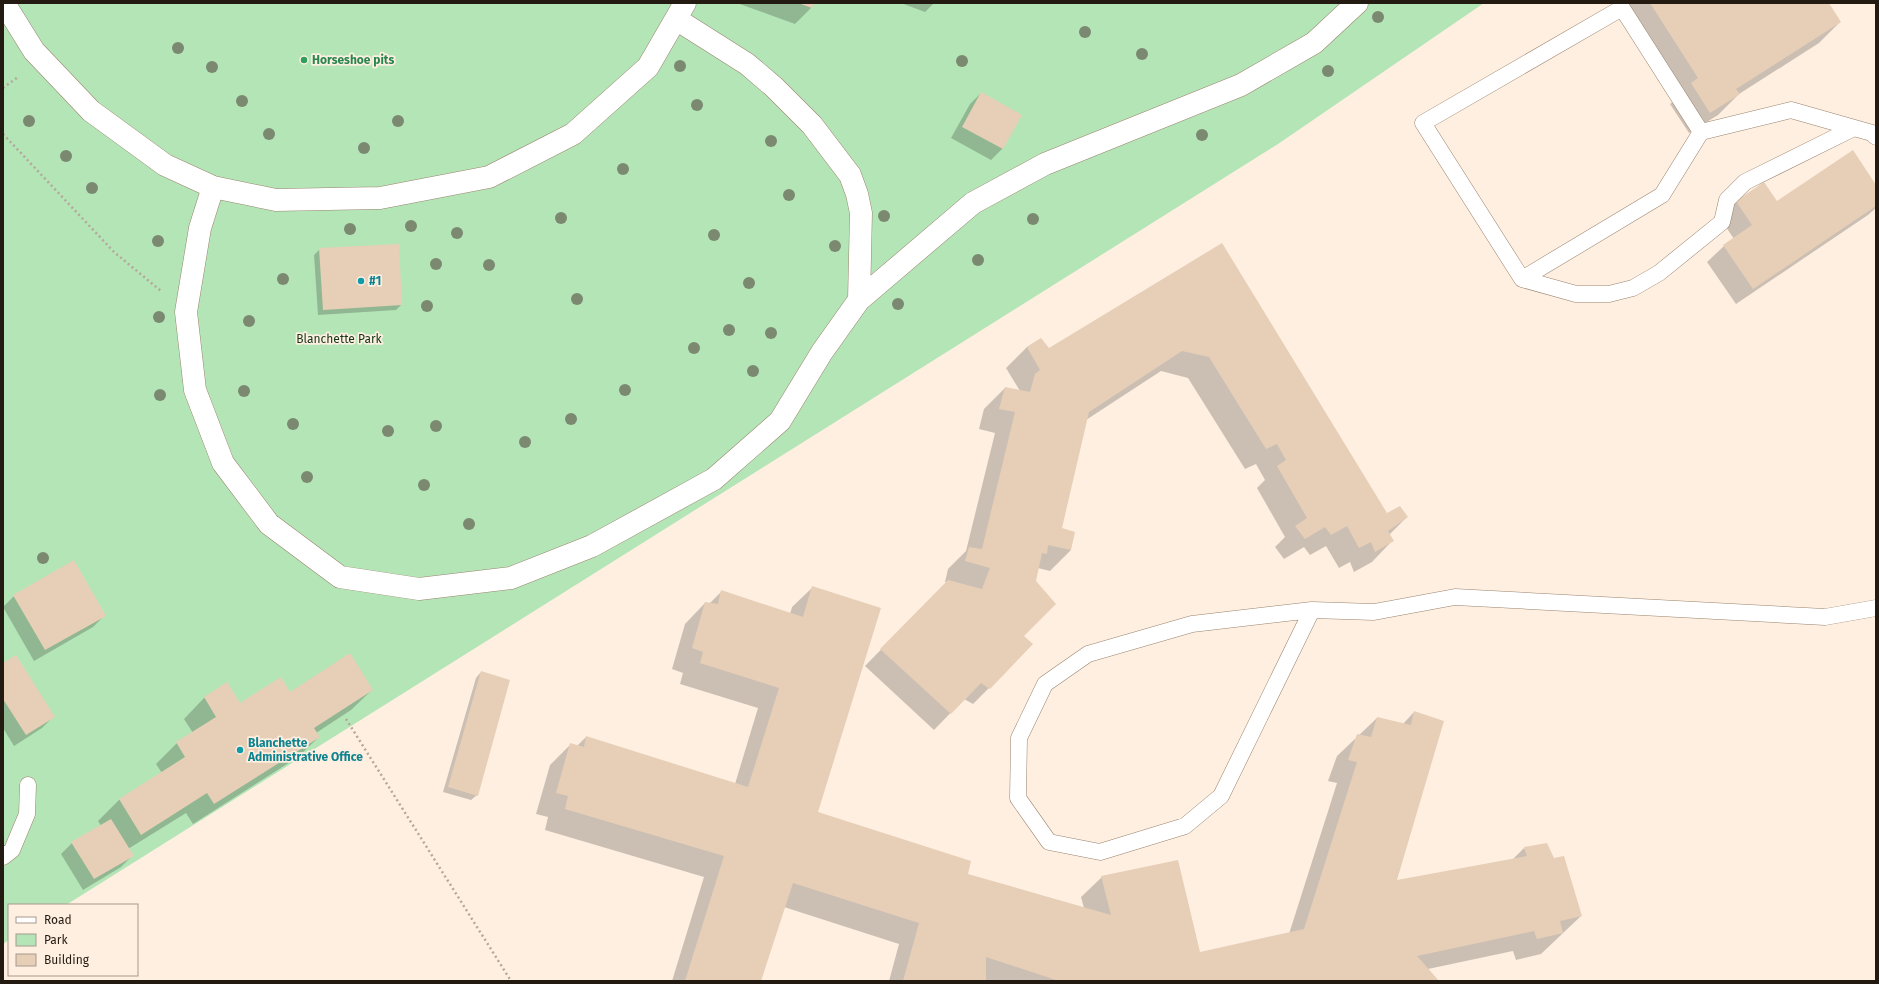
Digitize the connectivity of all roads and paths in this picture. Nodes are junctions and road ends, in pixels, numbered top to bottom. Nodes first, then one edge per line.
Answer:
1 (4, 3) edge
2 (1357, 3) edge
3 (680, 11) edge
4 (18, 77) dead end
5 (3, 88) edge
6 (1854, 128) junction
7 (1701, 132) junction
8 (3, 134) edge
9 (1876, 137) edge
10 (213, 187) junction
11 (1522, 279) junction
12 (859, 300) junction
13 (186, 312) junction
14 (1876, 608) edge
15 (1312, 610) junction
16 (346, 719) dead end
17 (28, 785) dead end
18 (3, 857) edge
19 (511, 981) edge

1 - 10 street
2 - 12 street
3 - 10 street
3 - 12 street
4 - 5 path
6 - 7 lane
6 - 9 lane
6 - 11 lane
7 - 11 lane
7 - 11 lane
8 - 13 path
10 - 13 street
12 - 13 street
14 - 15 lane
15 - 15 lane
16 - 19 path
17 - 18 lane

